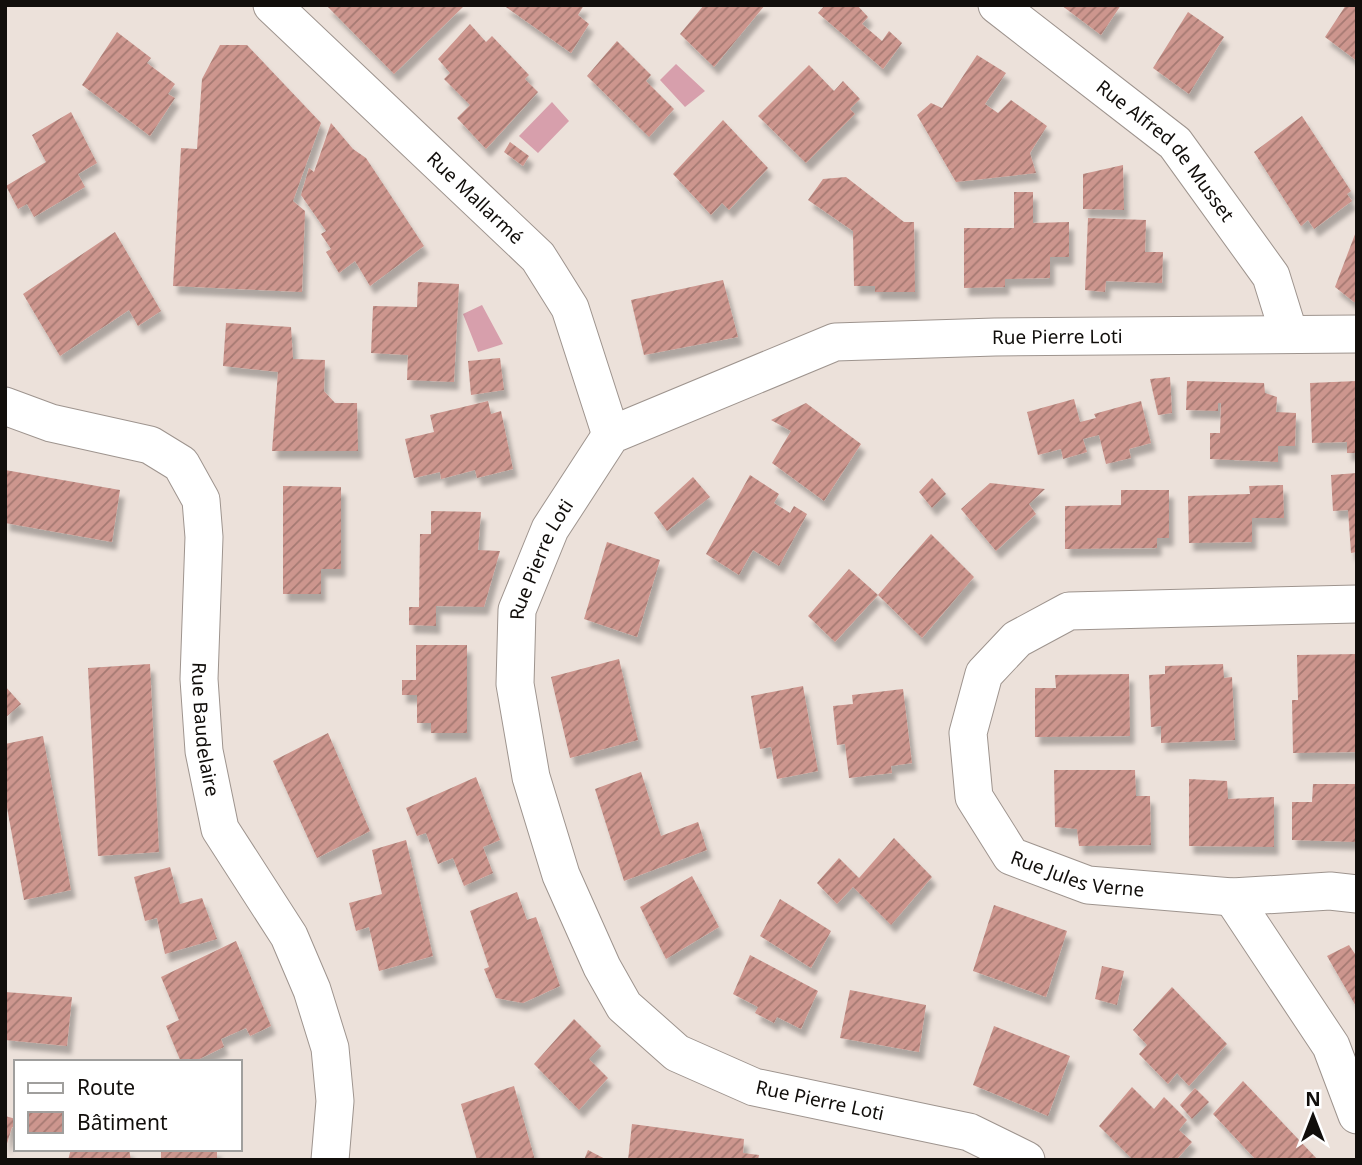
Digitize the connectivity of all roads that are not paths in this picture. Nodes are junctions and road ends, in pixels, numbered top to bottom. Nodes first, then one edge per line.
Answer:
1 (272, 5) edge
2 (997, 5) edge
3 (1289, 334) junction
4 (1357, 334) edge
5 (5, 406) edge
6 (611, 435) junction
7 (1357, 604) edge
8 (1357, 894) edge
9 (1232, 897) junction
10 (1357, 1115) edge
11 (330, 1160) edge
12 (1026, 1160) edge

1 - 6 street, Rue Mallarmé
2 - 3 street, Rue Alfred de Musset
3 - 4 street, Rue Pierre Loti
3 - 6 street, Rue Pierre Loti
5 - 11 street, Rue Baudelaire
6 - 12 street, Rue Pierre Loti
7 - 9 street, Rue Jules Verne
8 - 9 street, Rue Jules Verne
9 - 10 street

